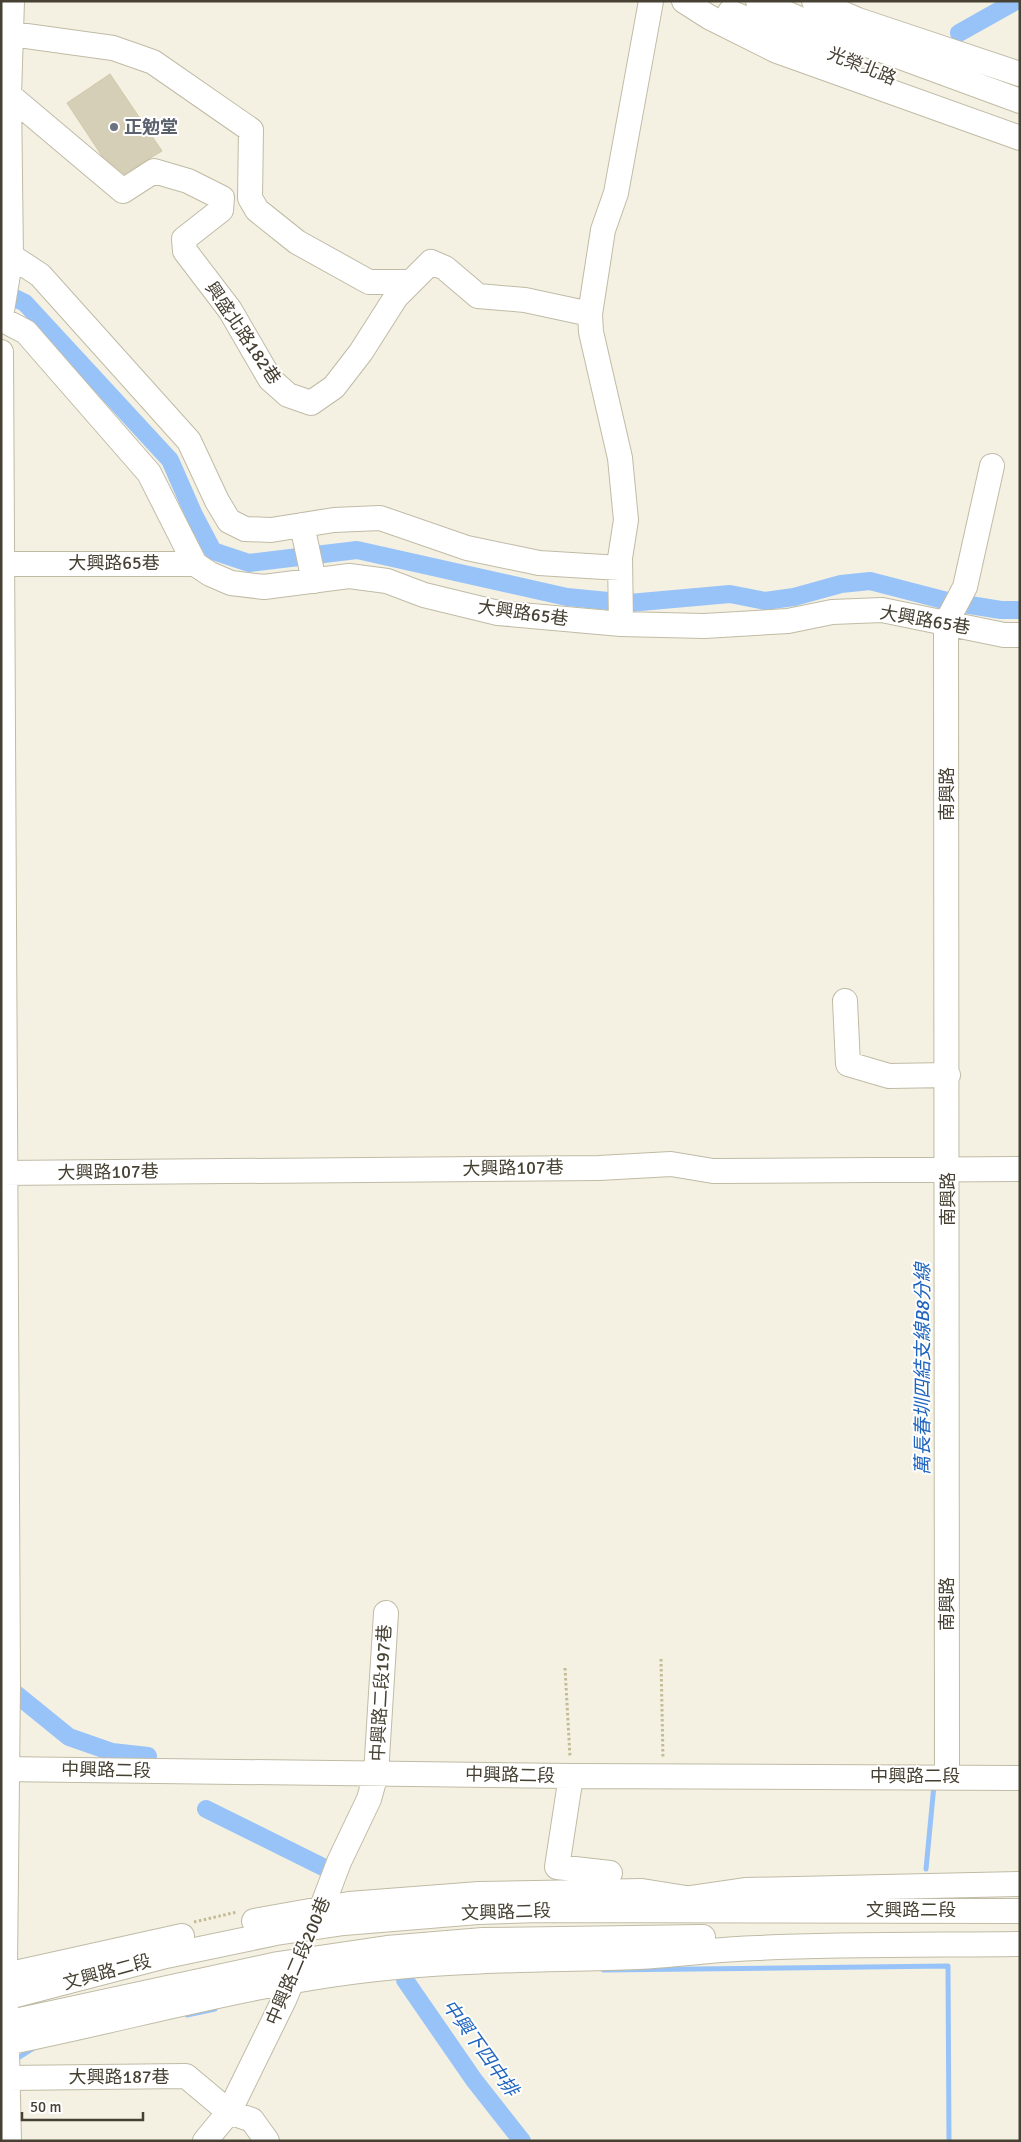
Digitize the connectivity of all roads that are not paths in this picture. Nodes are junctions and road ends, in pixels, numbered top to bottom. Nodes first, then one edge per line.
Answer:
1 (651, 1) edge
2 (684, 1) edge
3 (708, 1) edge
4 (758, 1) edge
5 (814, 1) edge
6 (862, 10) edge
7 (12, 16) edge
8 (1020, 74) edge
9 (9, 95) junction
10 (1020, 101) edge
11 (1020, 122) edge
12 (1020, 138) edge
13 (11, 256) junction
14 (411, 282) junction
15 (590, 314) junction
16 (1, 318) edge
17 (1, 352) edge
18 (992, 466) dead end
19 (302, 525) junction
20 (2, 564) edge
21 (195, 564) junction
22 (620, 574) junction
23 (314, 582) junction
24 (621, 619) junction
25 (946, 623) junction
26 (1020, 635) edge
27 (845, 1001) dead end
28 (948, 1075) junction
29 (1020, 1169) edge
30 (948, 1170) junction
31 (3, 1173) edge
32 (386, 1613) dead end
33 (4, 1769) edge
34 (376, 1774) junction
35 (571, 1776) junction
36 (947, 1776) junction
37 (1020, 1778) edge
38 (610, 1873) dead end
39 (1020, 1884) edge
40 (1020, 1897) edge
41 (686, 1898) junction
42 (610, 1910) junction
43 (1020, 1910) edge
44 (317, 1918) junction
45 (1020, 1929) edge
46 (736, 1936) junction
47 (593, 1940) junction
48 (1020, 1944) edge
49 (669, 1955) junction
50 (1020, 1957) edge
51 (296, 1971) junction
52 (3, 1988) edge
53 (3, 2034) edge
54 (7, 2078) junction
55 (229, 2112) junction
56 (8, 2141) edge
57 (205, 2141) edge
58 (267, 2141) edge

1 - 15 street
2 - 12 street
3 - 11 street, 光榮北路
4 - 10 street, 光榮北路
5 - 6 street
6 - 8 street
7 - 9 street
7 - 14 street
9 - 13 street
9 - 14 street, 興盛北路182巷
13 - 16 street
13 - 19 street
14 - 15 street, 興盛北路182巷
15 - 22 street
16 - 21 street
17 - 20 street
18 - 25 street
19 - 22 street
19 - 23 street
20 - 21 street, 大興路65巷
20 - 31 street
21 - 23 street, 大興路65巷
22 - 24 street
23 - 24 street, 大興路65巷
24 - 25 street, 大興路65巷
25 - 26 street, 大興路65巷
25 - 28 street, 南興路
27 - 28 street
28 - 30 street, 南興路
29 - 30 street, 大興路107巷
30 - 31 street, 大興路107巷
30 - 36 street, 南興路
31 - 33 street
32 - 34 street, 中興路二段197巷
33 - 34 street, 中興路二段
33 - 52 street
34 - 35 street, 中興路二段
34 - 44 street, 中興路二段200巷
35 - 36 street, 中興路二段
35 - 38 street
36 - 37 street, 中興路二段
39 - 41 street
40 - 41 street, 文興路二段
41 - 42 street
41 - 44 street, 文興路二段
42 - 43 street, 文興路二段
42 - 44 street, 文興路二段
44 - 51 street, 中興路二段200巷
44 - 52 street, 文興路二段
45 - 46 street, 文興路二段
46 - 47 street, 文興路二段
46 - 49 street
47 - 49 street
47 - 51 street, 文興路二段
48 - 49 street, 文興路二段
49 - 50 street
49 - 51 street, 文興路二段
51 - 53 street, 文興路二段
51 - 55 street, 中興路二段200巷
52 - 53 street
53 - 54 street
54 - 55 street, 大興路187巷
54 - 56 street
55 - 57 street, 中興路二段200巷
55 - 58 street, 大興路187巷

